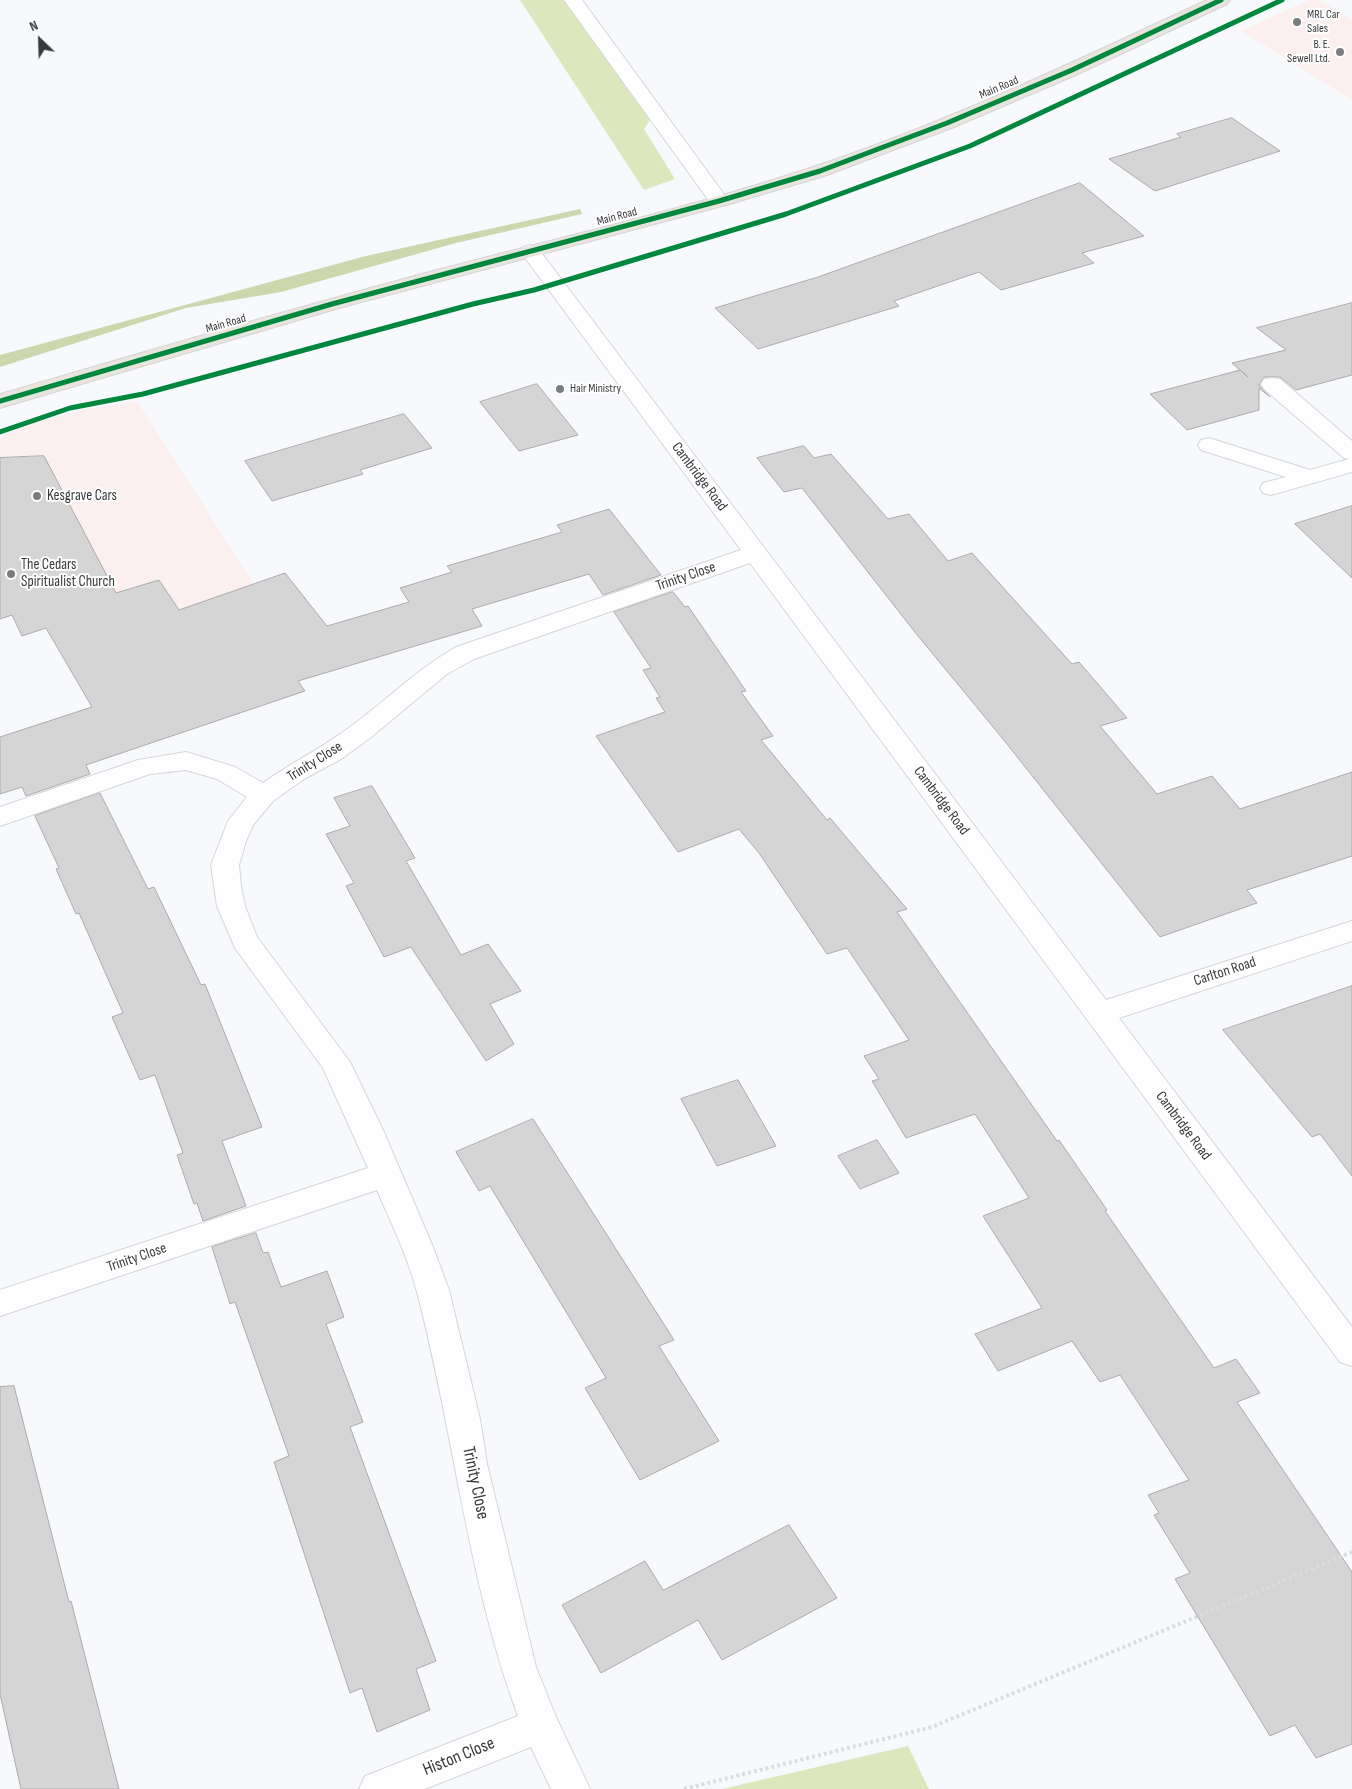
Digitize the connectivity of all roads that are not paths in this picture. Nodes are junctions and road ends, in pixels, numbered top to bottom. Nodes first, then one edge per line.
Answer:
1 (573, 0) edge
2 (1221, 0) edge
3 (719, 201) junction
4 (530, 251) junction
5 (1272, 384) dead end
6 (0, 401) edge
7 (1209, 445) dead end
8 (1352, 454) edge
9 (1352, 465) edge
10 (1310, 477) junction
11 (1271, 488) dead end
12 (756, 553) junction
13 (264, 795) junction
14 (0, 817) edge
15 (1352, 931) edge
16 (1098, 1014) junction
17 (387, 1174) junction
18 (1, 1303) edge
19 (1352, 1352) edge
20 (540, 1725) junction
21 (378, 1789) edge
22 (571, 1789) edge

1 - 3 street
2 - 3 main road, Main Road
3 - 4 main road, Main Road
4 - 6 main road, Main Road
4 - 12 street, Cambridge Road
5 - 8 street
7 - 10 street
9 - 10 street
10 - 11 street
12 - 13 street, Trinity Close
12 - 16 street, Cambridge Road
13 - 14 street
13 - 17 street, Trinity Close
15 - 16 street, Carlton Road
16 - 19 street, Cambridge Road
17 - 18 street, Trinity Close
17 - 20 street, Trinity Close
20 - 21 street, Histon Close
20 - 22 street, Trinity Close

